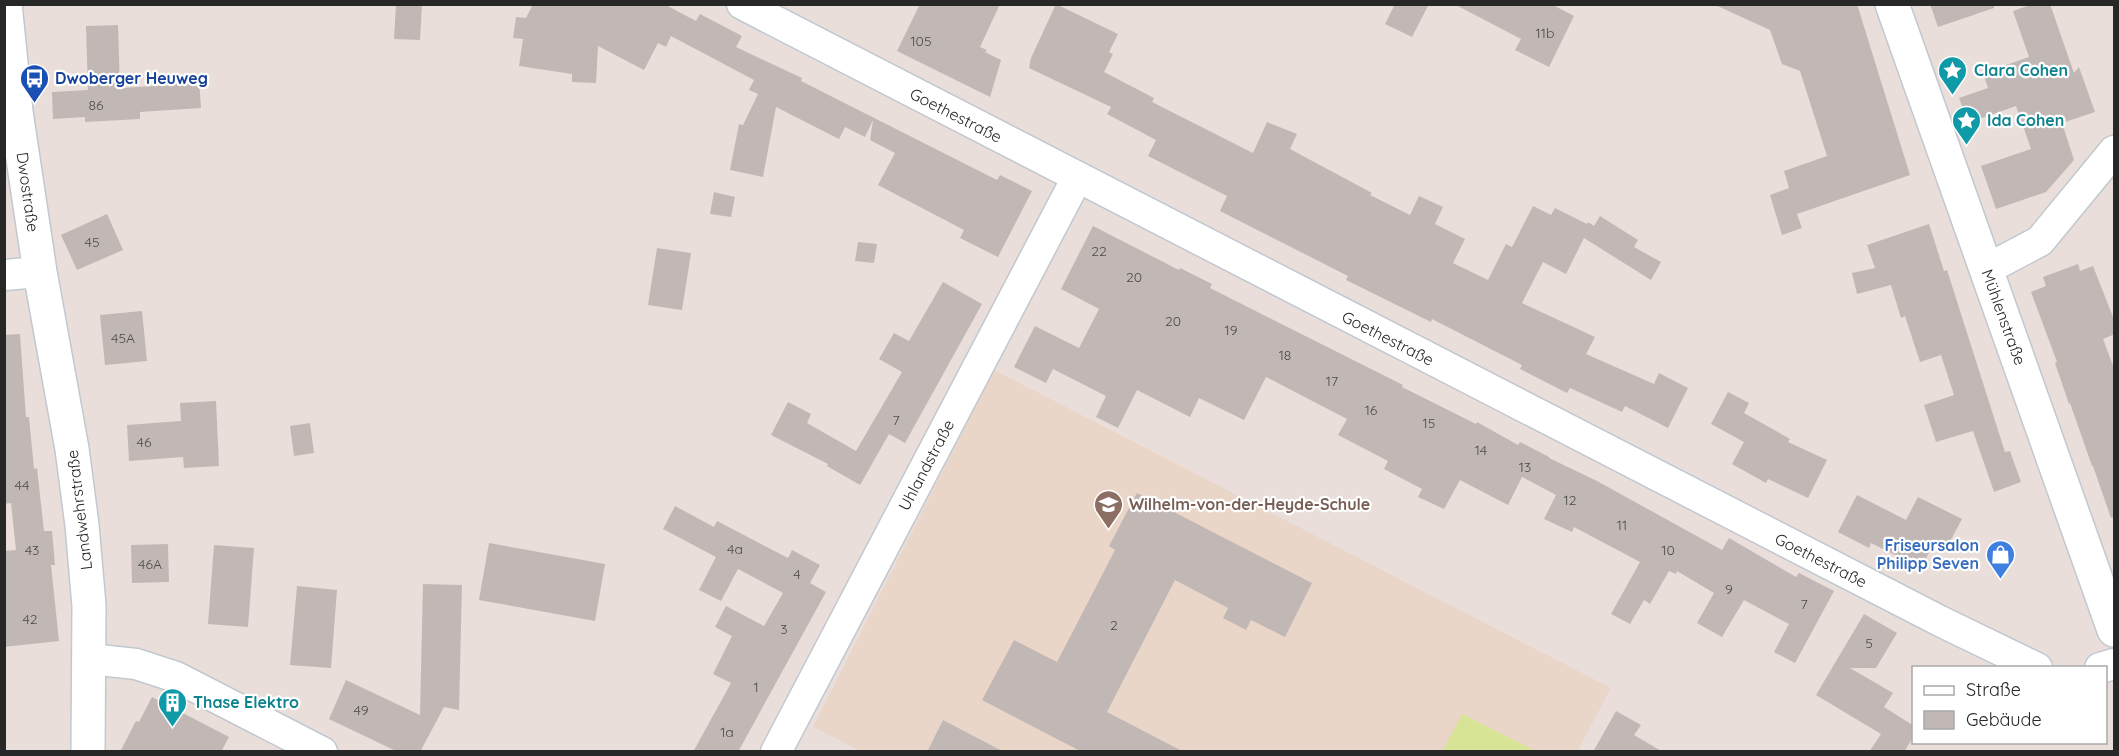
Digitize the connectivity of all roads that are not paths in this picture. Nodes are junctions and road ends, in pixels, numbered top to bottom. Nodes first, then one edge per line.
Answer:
1 (5, 4) edge
2 (742, 4) edge
3 (1892, 4) edge
4 (2115, 151) edge
5 (1077, 178) junction
6 (1987, 269) junction
7 (40, 272) junction
8 (4, 275) edge
9 (2115, 630) edge
10 (90, 659) junction
11 (2033, 666) edge
12 (88, 752) edge
13 (322, 752) edge
14 (776, 752) edge

1 - 7 street, Dwostraße
2 - 5 street, Goethestraße
3 - 6 street, Mühlenstraße
4 - 6 street
5 - 11 street, Goethestraße
5 - 14 street, Uhlandstraße
6 - 9 street, Mühlenstraße
7 - 8 street
7 - 10 street, Landwehrstraße
10 - 12 street, Landwehrstraße
10 - 13 street

